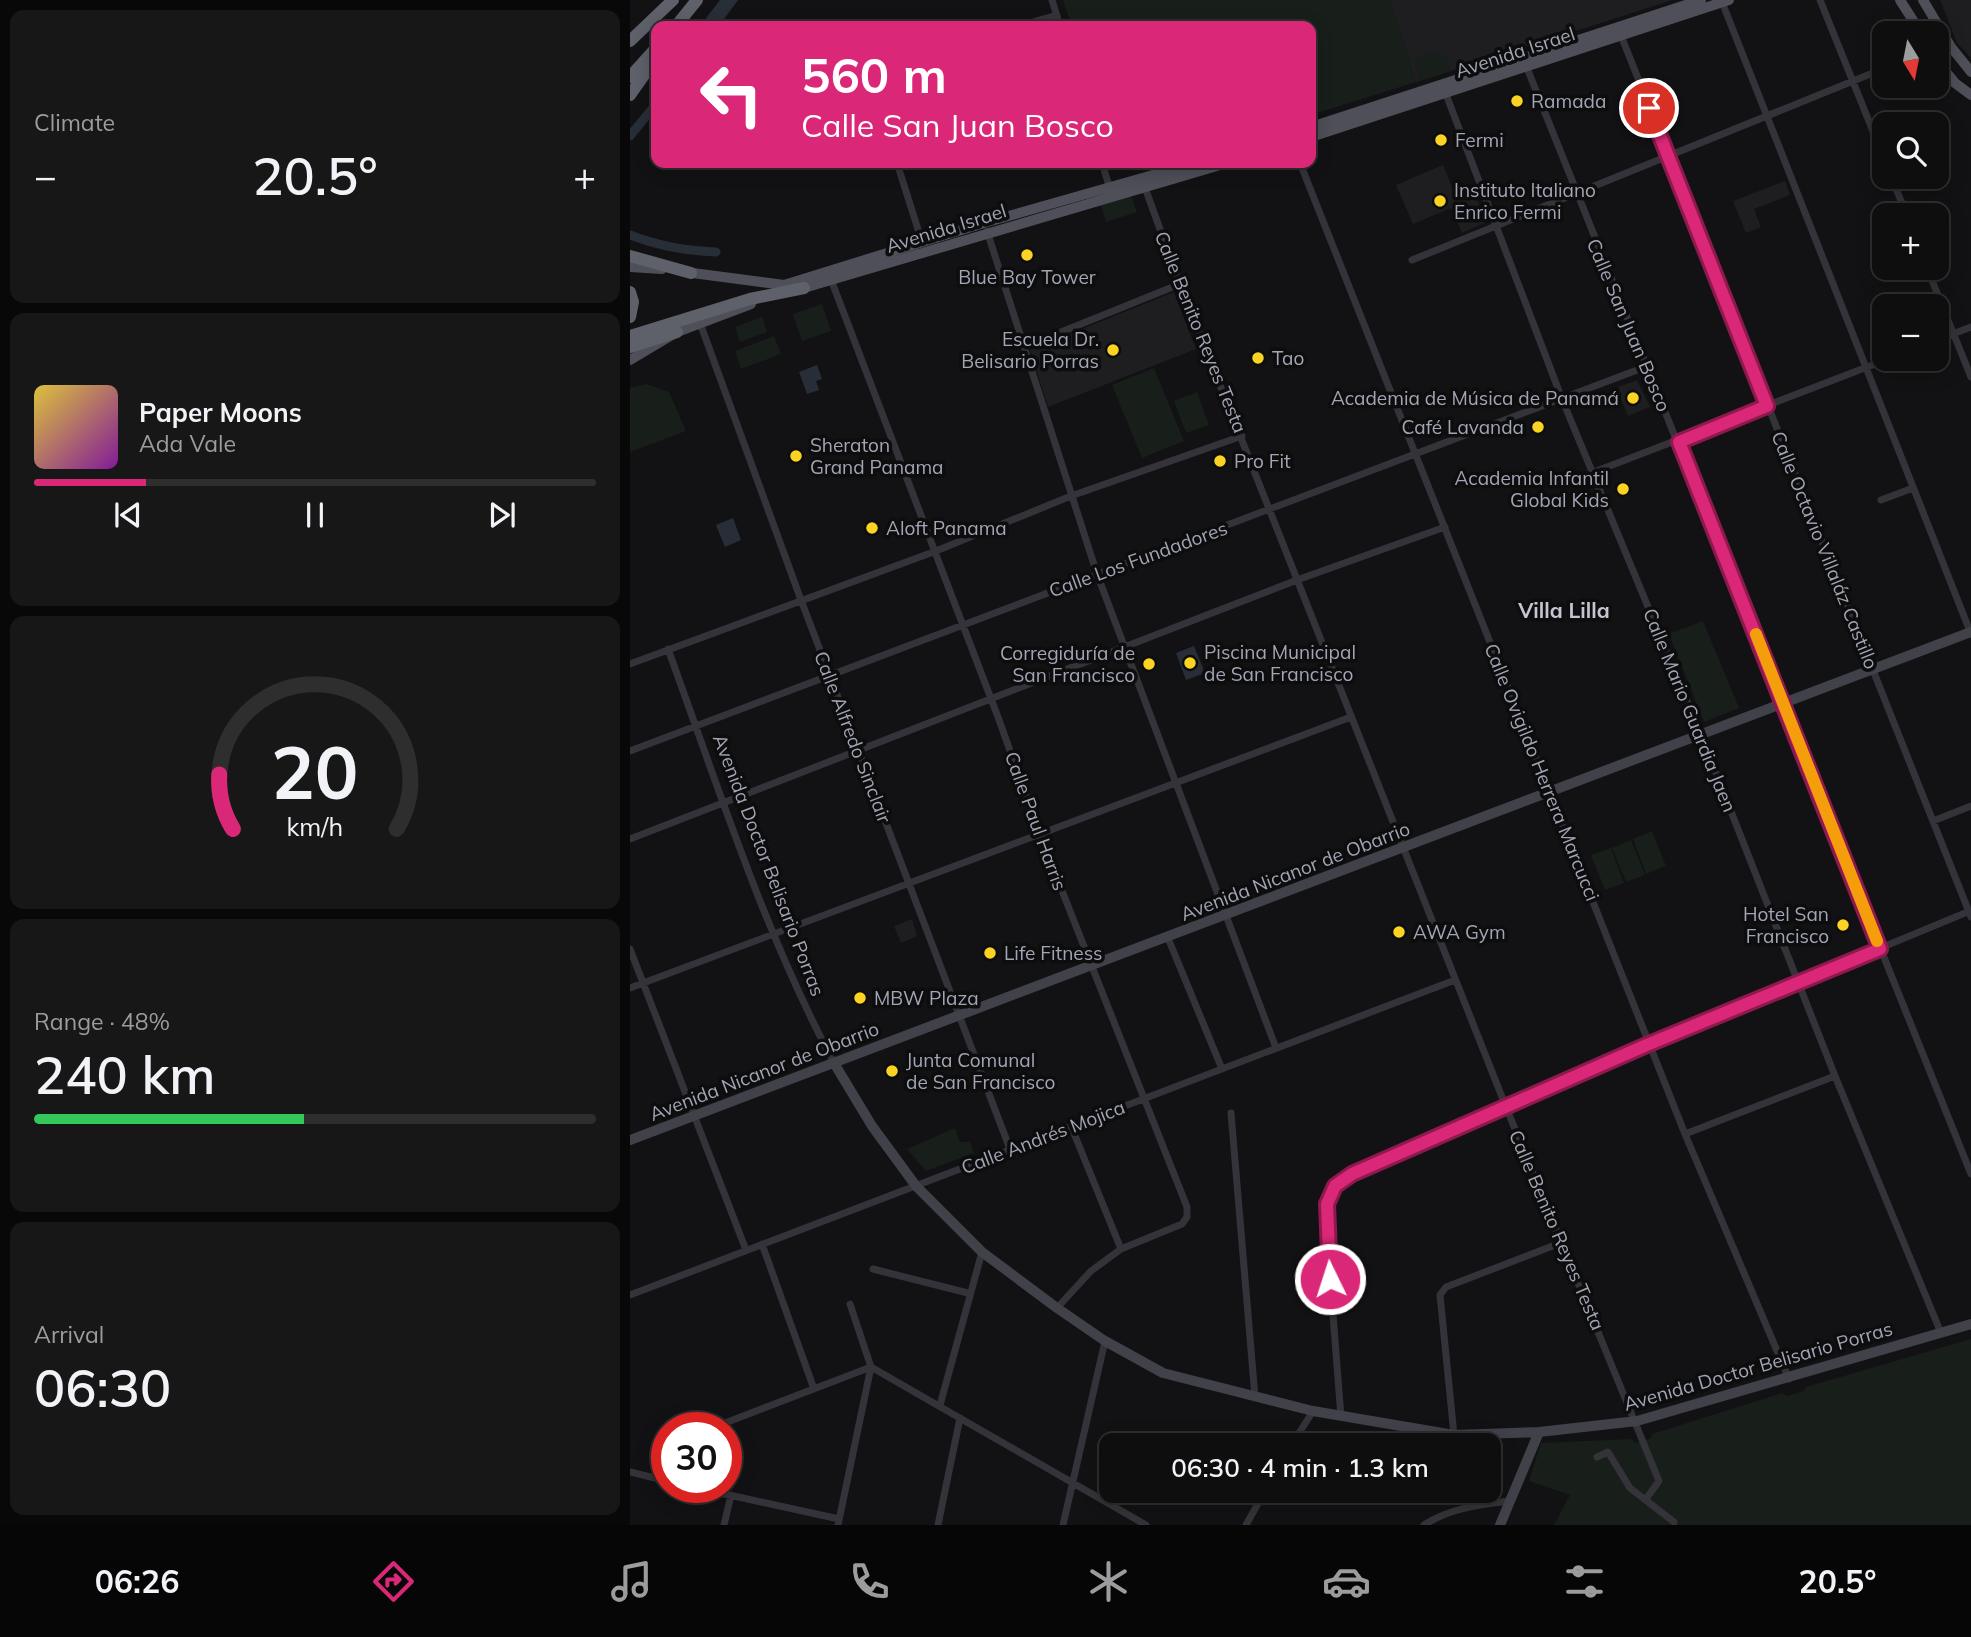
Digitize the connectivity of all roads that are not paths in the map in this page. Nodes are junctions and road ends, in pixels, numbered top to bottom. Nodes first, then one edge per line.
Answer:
1 (673, 0) edge
2 (697, 0) edge
3 (1052, 0) edge
4 (1701, 0) edge
5 (1820, 0) edge
6 (1900, 0) edge
7 (1923, 0) edge
8 (1726, 1) edge
9 (1057, 15) junction
10 (680, 21) edge
11 (1036, 21) edge
12 (1059, 21) edge
13 (1913, 21) edge
14 (1619, 32) junction
15 (630, 41) edge
16 (651, 54) edge
17 (1525, 63) junction
18 (651, 65) edge
19 (1971, 72) edge
20 (1872, 73) edge
21 (630, 77) edge
22 (1950, 77) edge
23 (1853, 81) junction
24 (1444, 90) junction
25 (630, 95) edge
26 (1971, 96) edge
27 (1767, 117) junction
28 (1316, 126) edge
29 (1872, 128) edge
30 (1316, 135) edge
31 (1668, 156) junction
32 (899, 168) edge
33 (1104, 168) edge
34 (1181, 168) edge
35 (1205, 168) edge
36 (1302, 168) edge
37 (1143, 182) junction
38 (1111, 192) junction
39 (1575, 194) junction
40 (1496, 225) junction
41 (986, 228) junction
42 (922, 242) junction
43 (630, 256) edge
44 (1412, 260) dead end
45 (630, 267) edge
46 (691, 273) junction
47 (830, 277) junction
48 (1932, 280) edge
49 (1180, 284) junction
50 (784, 285) junction
51 (804, 288) junction
52 (630, 292) edge
53 (630, 317) edge
54 (701, 323) junction
55 (1971, 327) edge
56 (630, 330) edge
57 (677, 332) junction
58 (1954, 333) junction
59 (1949, 335) edge
60 (630, 336) edge
61 (630, 347) edge
62 (1024, 347) junction
63 (630, 360) edge
64 (1872, 365) edge
65 (1645, 367) junction
66 (1865, 368) junction
67 (1971, 377) edge
68 (1562, 399) junction
69 (1767, 406) junction
70 (1242, 436) junction
71 (1679, 442) junction
72 (1416, 453) junction
73 (1594, 472) junction
74 (1913, 488) junction
75 (1071, 496) junction
76 (1881, 500) dead end
77 (1269, 510) junction
78 (1445, 527) junction
79 (936, 551) junction
80 (1097, 574) junction
81 (1297, 580) junction
82 (801, 600) junction
83 (962, 625) junction
84 (1971, 633) edge
85 (668, 649) junction
86 (1124, 649) junction
87 (630, 664) edge
88 (1874, 670) junction
89 (829, 674) junction
90 (991, 699) junction
91 (1783, 703) junction
92 (1351, 717) junction
93 (696, 725) junction
94 (1701, 735) junction
95 (857, 749) junction
96 (630, 751) edge
97 (1174, 784) junction
98 (1551, 792) junction
99 (724, 802) junction
100 (1971, 806) edge
101 (1933, 821) junction
102 (1040, 835) junction
103 (630, 839) edge
104 (1403, 848) junction
105 (908, 882) junction
106 (1970, 913) edge
107 (1227, 915) junction
108 (774, 935) junction
109 (1168, 938) junction
110 (630, 949) edge
111 (1880, 949) junction
112 (1091, 966) junction
113 (1455, 980) junction
114 (643, 983) junction
115 (1798, 983) junction
116 (630, 988) edge
117 (959, 1015) junction
118 (1649, 1044) junction
119 (1276, 1048) junction
120 (834, 1063) junction
121 (1222, 1069) junction
122 (1835, 1076) junction
123 (1143, 1099) junction
124 (1506, 1107) junction
125 (1231, 1113) dead end
126 (695, 1116) junction
127 (1071, 1126) junction
128 (1685, 1135) junction
129 (630, 1140) edge
130 (1010, 1149) junction
131 (1971, 1174) edge
132 (916, 1185) junction
133 (1563, 1242) junction
134 (762, 1244) junction
135 (746, 1250) junction
136 (1121, 1250) junction
137 (982, 1252) junction
138 (873, 1269) dead end
139 (968, 1293) junction
140 (630, 1295) edge
141 (850, 1304) dead end
142 (1057, 1308) junction
143 (1971, 1324) edge
144 (1941, 1333) junction
145 (1105, 1340) junction
146 (871, 1367) junction
147 (1789, 1379) junction
148 (814, 1389) junction
149 (1255, 1397) junction
150 (940, 1405) junction
151 (1313, 1411) junction
152 (742, 1417) edge
153 (1340, 1417) junction
154 (960, 1418) junction
155 (1637, 1421) junction
156 (1539, 1432) junction
157 (1299, 1433) edge
158 (1441, 1433) edge
159 (1454, 1433) edge
160 (1501, 1433) edge
161 (1597, 1457) dead end
162 (630, 1472) edge
163 (651, 1477) edge
164 (1073, 1482) junction
165 (742, 1498) edge
166 (1646, 1499) junction
167 (1510, 1501) junction
168 (729, 1503) edge
169 (1258, 1503) edge
170 (838, 1522) edge
171 (1674, 1522) dead end
172 (724, 1525) edge
173 (938, 1525) edge
174 (1063, 1525) edge
175 (1146, 1525) edge
176 (1245, 1525) edge
177 (1424, 1525) edge
178 (1500, 1525) edge

1 - 15 highway
2 - 10 highway
3 - 9 street
4 - 14 main road, Avenida Israel
5 - 23 street
6 - 13 main road
7 - 19 main road
8 - 14 main road, Avenida Israel
8 - 27 street
9 - 11 street
9 - 12 street
14 - 17 main road, Avenida Israel
14 - 31 street, Calle Octavio Villaláz Castillo
16 - 21 highway
17 - 24 main road, Avenida Israel
17 - 39 street, Calle San Juan Bosco
18 - 25 highway
20 - 23 street
22 - 26 main road
23 - 27 street
23 - 29 street
24 - 28 main road, Avenida Israel
24 - 30 main road, Avenida Israel
24 - 40 street, Calle Mario Guardia Jaen
27 - 31 street
27 - 66 street
31 - 39 street
31 - 69 street, Calle Octavio Villaláz Castillo
32 - 42 street
33 - 38 street
34 - 37 main road, Avenida Israel
35 - 37 main road, Avenida Israel
36 - 72 street, Calle Ovigildo Herrera Marcucci
37 - 38 main road, Avenida Israel
37 - 49 street, Calle Benito Reyes Testa
38 - 41 main road, Avenida Israel
39 - 40 street
39 - 65 street, Calle San Juan Bosco
40 - 44 street
40 - 68 street, Calle Mario Guardia Jaen
41 - 42 main road, Avenida Israel
41 - 47 main road, Avenida Israel
41 - 62 street
42 - 47 main road, Avenida Israel
43 - 46 highway
45 - 46 main road
46 - 50 main road
47 - 50 main road
47 - 51 main road, Avenida Israel
47 - 79 street, Calle Paul Harris
48 - 58 street
49 - 62 street
49 - 70 street, Calle Benito Reyes Testa
50 - 56 highway
51 - 54 main road, Avenida Israel
51 - 60 highway
52 - 53 highway
54 - 57 main road, Avenida Israel
54 - 82 street, Calle Alfredo Sinclair
55 - 58 street
57 - 61 highway
57 - 63 main road, Avenida Israel
58 - 59 street
58 - 67 street
62 - 75 street
64 - 66 street
65 - 68 street, Calle Los Fundadores
65 - 71 street, Calle San Juan Bosco
66 - 69 street
66 - 74 street
68 - 72 street, Calle Los Fundadores
68 - 73 street, Calle Mario Guardia Jaen
69 - 71 street
69 - 88 street, Calle Octavio Villaláz Castillo
70 - 75 street
70 - 77 street, Calle Benito Reyes Testa
71 - 73 street
71 - 91 street, Calle San Juan Bosco
72 - 77 street, Calle Los Fundadores
72 - 78 street, Calle Ovigildo Herrera Marcucci
73 - 94 street, Calle Mario Guardia Jaen
74 - 76 street
74 - 84 street
75 - 79 street
75 - 80 street
77 - 80 street, Calle Los Fundadores
77 - 81 street, Calle Benito Reyes Testa
78 - 81 street
78 - 98 street, Calle Ovigildo Herrera Marcucci
79 - 82 street
79 - 83 street, Calle Paul Harris
80 - 83 street, Calle Los Fundadores
80 - 86 street
81 - 86 street
81 - 92 street, Calle Benito Reyes Testa
82 - 85 street
82 - 89 street, Calle Alfredo Sinclair
83 - 89 street, Calle Los Fundadores
83 - 90 street, Calle Paul Harris
84 - 88 main road, Avenida Nicanor de Obarrio
85 - 87 street
85 - 93 street, Avenida Doctor Belisario Porras
86 - 90 street
86 - 97 street
88 - 91 main road, Avenida Nicanor de Obarrio
88 - 101 street, Calle Octavio Villaláz Castillo
89 - 93 street, Calle Los Fundadores
89 - 95 street, Calle Alfredo Sinclair
90 - 95 street
90 - 102 street, Calle Paul Harris
91 - 94 main road, Avenida Nicanor de Obarrio
91 - 111 street, Calle San Juan Bosco
92 - 97 street
92 - 104 street, Calle Benito Reyes Testa
93 - 96 street, Calle Los Fundadores
93 - 99 street, Avenida Doctor Belisario Porras
94 - 98 main road, Avenida Nicanor de Obarrio
94 - 115 street, Calle Mario Guardia Jaen
95 - 99 street
95 - 105 street, Calle Alfredo Sinclair
97 - 102 street
97 - 107 street
98 - 104 main road, Avenida Nicanor de Obarrio
98 - 118 street, Calle Ovigildo Herrera Marcucci
99 - 103 street
99 - 108 street, Avenida Doctor Belisario Porras
100 - 101 street
101 - 106 street, Calle Octavio Villaláz Castillo
102 - 105 street
102 - 112 street, Calle Paul Harris
104 - 107 main road, Avenida Nicanor de Obarrio
104 - 113 street, Calle Benito Reyes Testa
105 - 108 street
105 - 117 street, Calle Alfredo Sinclair
106 - 111 street
107 - 109 main road, Avenida Nicanor de Obarrio
107 - 119 street
108 - 114 street
108 - 120 street, Avenida Doctor Belisario Porras
109 - 112 main road, Avenida Nicanor de Obarrio
109 - 121 street
110 - 114 street
111 - 115 street
111 - 131 street, Calle San Juan Bosco
112 - 117 main road, Avenida Nicanor de Obarrio
112 - 123 street, Calle Paul Harris
113 - 119 street, Calle Andrés Mojica
113 - 124 street, Calle Benito Reyes Testa
114 - 116 street
114 - 126 street
115 - 118 street
115 - 122 street, Calle Mario Guardia Jaen
117 - 120 main road, Avenida Nicanor de Obarrio
117 - 130 street, Calle Alfredo Sinclair
118 - 124 street
118 - 128 street, Calle Ovigildo Herrera Marcucci
119 - 121 street, Calle Andrés Mojica
120 - 126 main road, Avenida Nicanor de Obarrio
120 - 132 main road, Avenida Doctor Belisario Porras
121 - 123 street, Calle Andrés Mojica
122 - 128 street
122 - 144 street, Calle Mario Guardia Jaen
123 - 127 street, Calle Andrés Mojica
123 - 136 street, Calle Paul Harris
124 - 133 street, Calle Benito Reyes Testa
124 - 153 street
125 - 149 street
126 - 129 main road, Avenida Nicanor de Obarrio
126 - 135 street
127 - 130 street, Calle Andrés Mojica
127 - 136 street
128 - 147 street, Calle Ovigildo Herrera Marcucci
130 - 132 street, Calle Andrés Mojica
132 - 134 street, Calle Andrés Mojica
132 - 137 main road, Avenida Doctor Belisario Porras
133 - 155 street, Calle Benito Reyes Testa
133 - 159 street
134 - 135 street, Calle Andrés Mojica
134 - 148 street
135 - 140 street, Calle Andrés Mojica
136 - 142 street, Calle Paul Harris
137 - 139 street
137 - 142 main road, Avenida Doctor Belisario Porras
138 - 139 street
139 - 150 street
141 - 146 street
142 - 145 main road, Avenida Doctor Belisario Porras
143 - 144 main road, Avenida Doctor Belisario Porras
144 - 147 main road, Avenida Doctor Belisario Porras
145 - 149 main road, Avenida Doctor Belisario Porras
145 - 164 street
146 - 148 street
146 - 150 street
146 - 170 street
147 - 155 main road, Avenida Doctor Belisario Porras
148 - 152 street
149 - 151 main road, Avenida Doctor Belisario Porras
150 - 154 street
151 - 153 main road, Avenida Doctor Belisario Porras
151 - 157 street
153 - 158 main road, Avenida Doctor Belisario Porras
154 - 164 street
154 - 173 street
155 - 156 main road, Avenida Doctor Belisario Porras
155 - 166 street, Calle Benito Reyes Testa
156 - 160 main road, Avenida Doctor Belisario Porras
156 - 167 main road
161 - 166 street
162 - 163 street
164 - 174 street
164 - 175 street
165 - 170 street
166 - 171 street
167 - 177 street
167 - 178 main road
168 - 172 street
169 - 176 street

